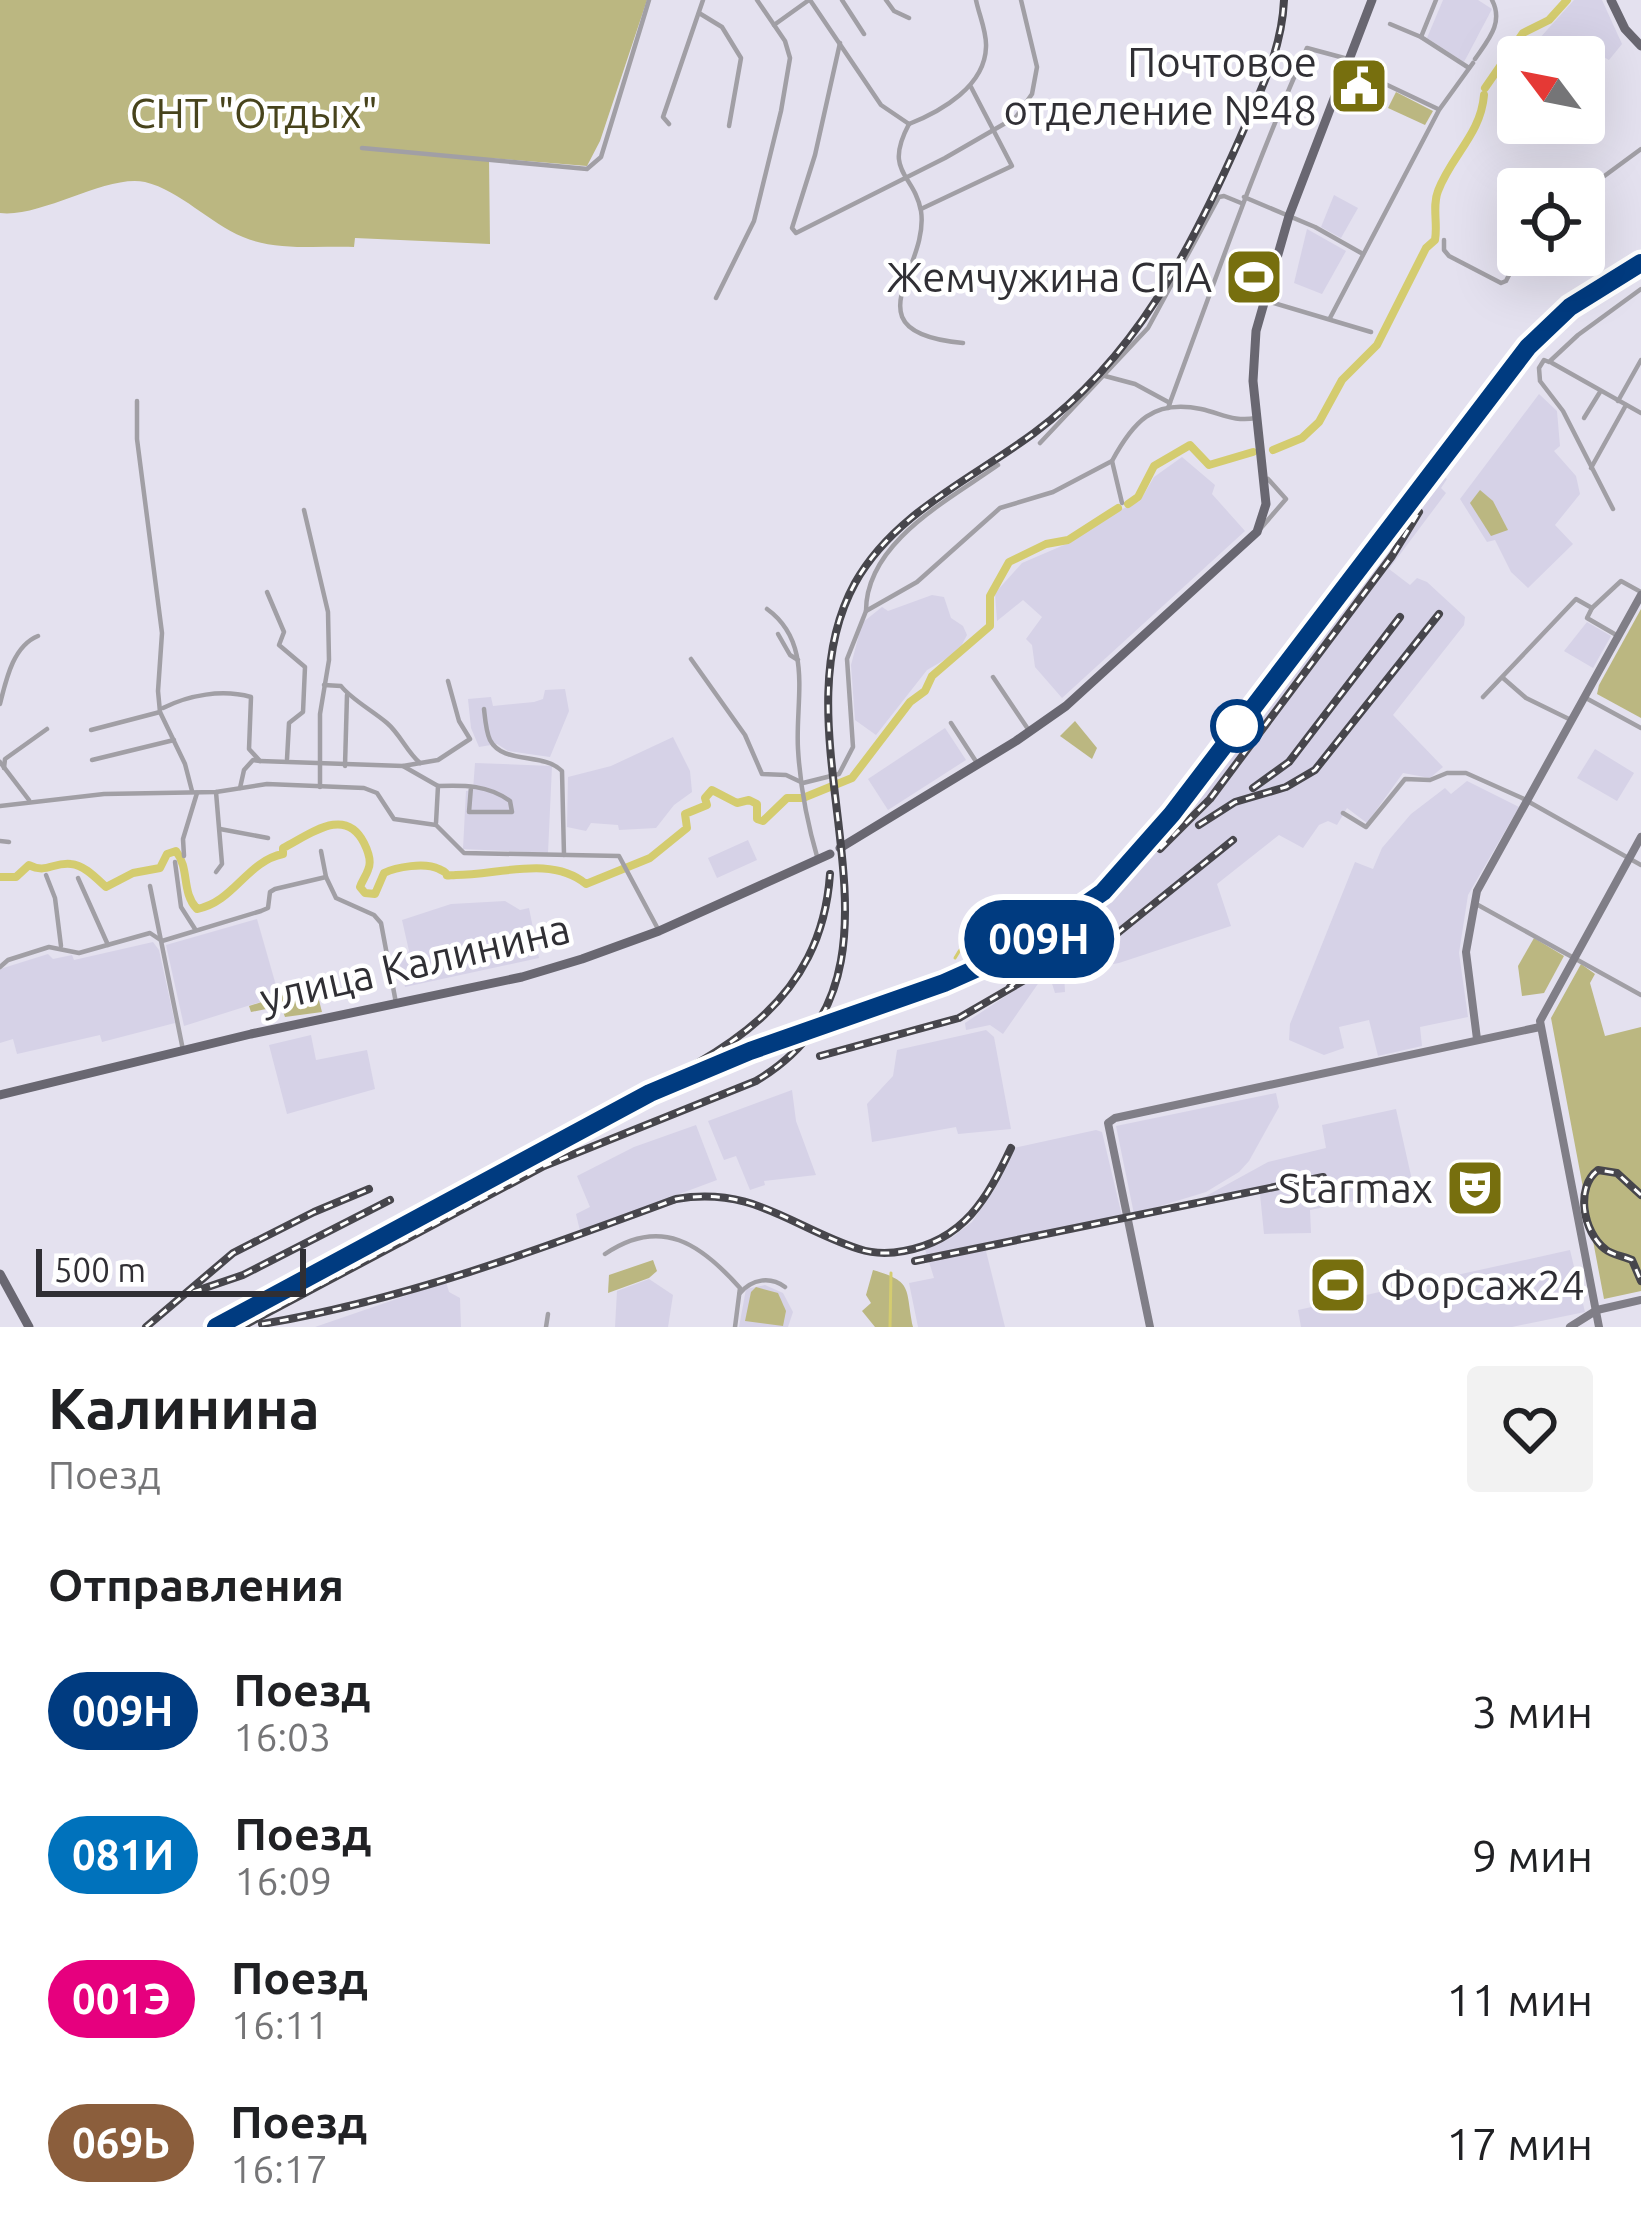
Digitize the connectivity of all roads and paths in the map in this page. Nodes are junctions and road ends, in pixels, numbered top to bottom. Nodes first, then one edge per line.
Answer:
1 (649, 0) edge
2 (704, 0) edge
3 (758, 0) edge
4 (809, 0) edge
5 (842, 0) edge
6 (886, 0) edge
7 (976, 0) edge
8 (1021, 0) edge
9 (1372, 0) edge
10 (1436, 0) edge
11 (1492, 0) edge
12 (1611, 0) edge
13 (699, 13) junction
14 (909, 18) dead end
15 (1390, 24) dead end
16 (774, 25) junction
17 (864, 34) dead end
18 (1421, 37) junction
19 (840, 43) junction
20 (1641, 46) edge
21 (1347, 62) junction
22 (1472, 64) junction
23 (970, 87) junction
24 (1439, 110) junction
25 (669, 124) dead end
26 (909, 124) junction
27 (729, 126) dead end
28 (994, 131) junction
29 (362, 148) dead end
30 (1641, 149) edge
31 (1605, 176) edge
32 (904, 178) junction
33 (1243, 200) junction
34 (921, 209) junction
35 (1288, 215) junction
36 (1444, 240) dead end
37 (1363, 254) junction
38 (1508, 276) edge
39 (1641, 289) edge
40 (716, 298) dead end
41 (1264, 300) junction
42 (1330, 318) junction
43 (1372, 332) dead end
44 (963, 343) dead end
45 (1641, 360) edge
46 (1550, 362) junction
47 (1106, 376) junction
48 (1600, 391) junction
49 (137, 400) dead end
50 (1618, 401) junction
51 (1169, 405) junction
52 (1626, 405) junction
53 (1641, 413) edge
54 (1256, 418) junction
55 (1584, 418) dead end
56 (1040, 443) dead end
57 (1112, 460) junction
58 (998, 465) dead end
59 (1591, 468) junction
60 (1264, 477) junction
61 (1122, 502) dead end
62 (1612, 509) dead end
63 (304, 510) dead end
64 (1257, 532) junction
65 (267, 592) dead end
66 (1641, 594) edge
67 (1592, 608) junction
68 (767, 609) dead end
69 (866, 611) junction
70 (778, 634) dead end
71 (38, 636) dead end
72 (1618, 636) junction
73 (691, 659) dead end
74 (798, 660) junction
75 (992, 677) dead end
76 (1502, 677) junction
77 (448, 681) dead end
78 (324, 685) junction
79 (347, 695) junction
80 (1483, 697) dead end
81 (1584, 697) junction
82 (0, 704) edge
83 (484, 709) dead end
84 (161, 710) junction
85 (1571, 720) junction
86 (951, 722) dead end
87 (1641, 728) edge
88 (47, 729) dead end
89 (92, 730) dead end
90 (1030, 732) junction
91 (174, 740) junction
92 (92, 760) dead end
93 (260, 760) junction
94 (287, 760) junction
95 (322, 762) junction
96 (420, 764) junction
97 (2, 765) edge
98 (978, 765) junction
99 (345, 766) junction
100 (403, 766) junction
101 (803, 783) junction
102 (438, 786) junction
103 (320, 787) junction
104 (471, 787) junction
105 (241, 788) junction
106 (195, 792) junction
107 (216, 792) junction
108 (1527, 801) junction
109 (31, 802) junction
110 (0, 806) edge
111 (1343, 813) dead end
112 (436, 825) junction
113 (220, 829) junction
114 (1641, 837) edge
115 (268, 838) dead end
116 (0, 841) edge
117 (9, 842) dead end
118 (321, 851) dead end
119 (564, 855) junction
120 (184, 856) dead end
121 (1629, 858) junction
122 (818, 860) junction
123 (175, 862) dead end
124 (1641, 866) edge
125 (216, 872) dead end
126 (46, 875) dead end
127 (326, 877) junction
128 (79, 878) dead end
129 (150, 886) dead end
130 (1473, 902) junction
131 (196, 930) junction
132 (659, 931) junction
133 (162, 940) junction
134 (108, 945) junction
135 (62, 946) junction
136 (1574, 957) junction
137 (0, 967) edge
138 (1641, 995) edge
139 (396, 1004) junction
140 (1540, 1027) junction
141 (1518, 1031) junction
142 (1477, 1039) junction
143 (1543, 1045) junction
144 (182, 1050) junction
145 (0, 1095) edge
146 (605, 1254) dead end
147 (0, 1274) edge
148 (0, 1286) edge
149 (784, 1287) dead end
150 (740, 1293) junction
151 (1641, 1300) edge
152 (1597, 1310) junction
153 (548, 1314) dead end
154 (1582, 1318) junction
155 (26, 1327) edge
156 (546, 1327) edge
157 (735, 1327) edge
158 (1150, 1327) edge
159 (1570, 1327) edge
160 (1597, 1327) edge

1 - 29 street
2 - 13 street
3 - 16 street
4 - 16 street
4 - 19 street
5 - 17 street
6 - 14 street
7 - 23 street
8 - 28 street
9 - 21 main road
10 - 18 street
11 - 22 street
12 - 20 main road
13 - 25 street
13 - 27 street
15 - 18 street
16 - 40 street
18 - 22 street
19 - 26 street
19 - 32 street
21 - 24 street
21 - 33 street
21 - 35 main road
22 - 24 street
23 - 26 street
23 - 28 street
24 - 37 street
26 - 32 street
28 - 32 street
28 - 34 street
30 - 31 street
32 - 34 street
33 - 35 street
33 - 47 street
33 - 51 street
34 - 44 street
35 - 37 street
35 - 41 main road
36 - 38 street
37 - 42 street
39 - 46 street
41 - 42 street
41 - 54 main road
42 - 43 street
45 - 50 street
46 - 48 street
46 - 59 street
47 - 51 street
47 - 56 street
48 - 50 street
48 - 55 street
49 - 84 street
50 - 52 street
51 - 54 street
51 - 57 street
52 - 53 street
52 - 59 street
54 - 60 main road
57 - 61 street
57 - 69 street
58 - 69 street
59 - 62 street
60 - 64 main road
60 - 64 street
63 - 78 street
64 - 90 main road, улица Калинина
65 - 94 street
66 - 67 street
66 - 72 street
67 - 72 street
67 - 76 street
68 - 74 street
69 - 101 street
70 - 74 street
71 - 82 street
72 - 81 street
73 - 101 street
74 - 101 street
75 - 90 street
76 - 80 street
76 - 85 street
77 - 96 street
78 - 79 street
78 - 95 street
79 - 96 street
79 - 99 street
81 - 85 street
81 - 87 street
83 - 119 street
84 - 89 street
84 - 91 street
84 - 93 street
85 - 108 street
86 - 98 street
88 - 97 street
90 - 98 main road, улица Калинина
91 - 92 street
91 - 106 street
93 - 94 street
93 - 105 street
94 - 95 street
95 - 99 street
95 - 103 street
96 - 100 street
97 - 109 street
98 - 122 main road, улица Калинина
99 - 100 street
100 - 102 street
101 - 122 street
102 - 104 street
102 - 112 street
103 - 105 street
103 - 112 street
104 - 104 street
105 - 107 street
106 - 107 street
106 - 109 street
106 - 120 street
107 - 113 street
108 - 111 street
108 - 121 street
108 - 130 street
109 - 110 street
112 - 119 street
113 - 115 street
113 - 125 street
114 - 121 street
116 - 117 street
118 - 127 street
119 - 132 street
121 - 124 street
121 - 136 street
122 - 132 main road, улица Калинина
123 - 131 street
126 - 135 street
127 - 131 street
127 - 139 street
128 - 134 street
129 - 133 street
130 - 136 street
130 - 142 street
131 - 133 street
132 - 139 main road, улица Калинина
133 - 134 street
133 - 144 street
134 - 135 street
135 - 137 street
136 - 138 street
136 - 140 street
139 - 144 main road, улица Калинина
140 - 141 street
140 - 143 street
141 - 142 street
141 - 143 street
142 - 158 street
143 - 152 street
144 - 145 main road, улица Калинина
146 - 150 street
147 - 155 main road
148 - 155 main road
149 - 150 street
150 - 157 street
151 - 152 street
152 - 154 street
152 - 160 street
153 - 156 street
154 - 159 street
154 - 160 street

